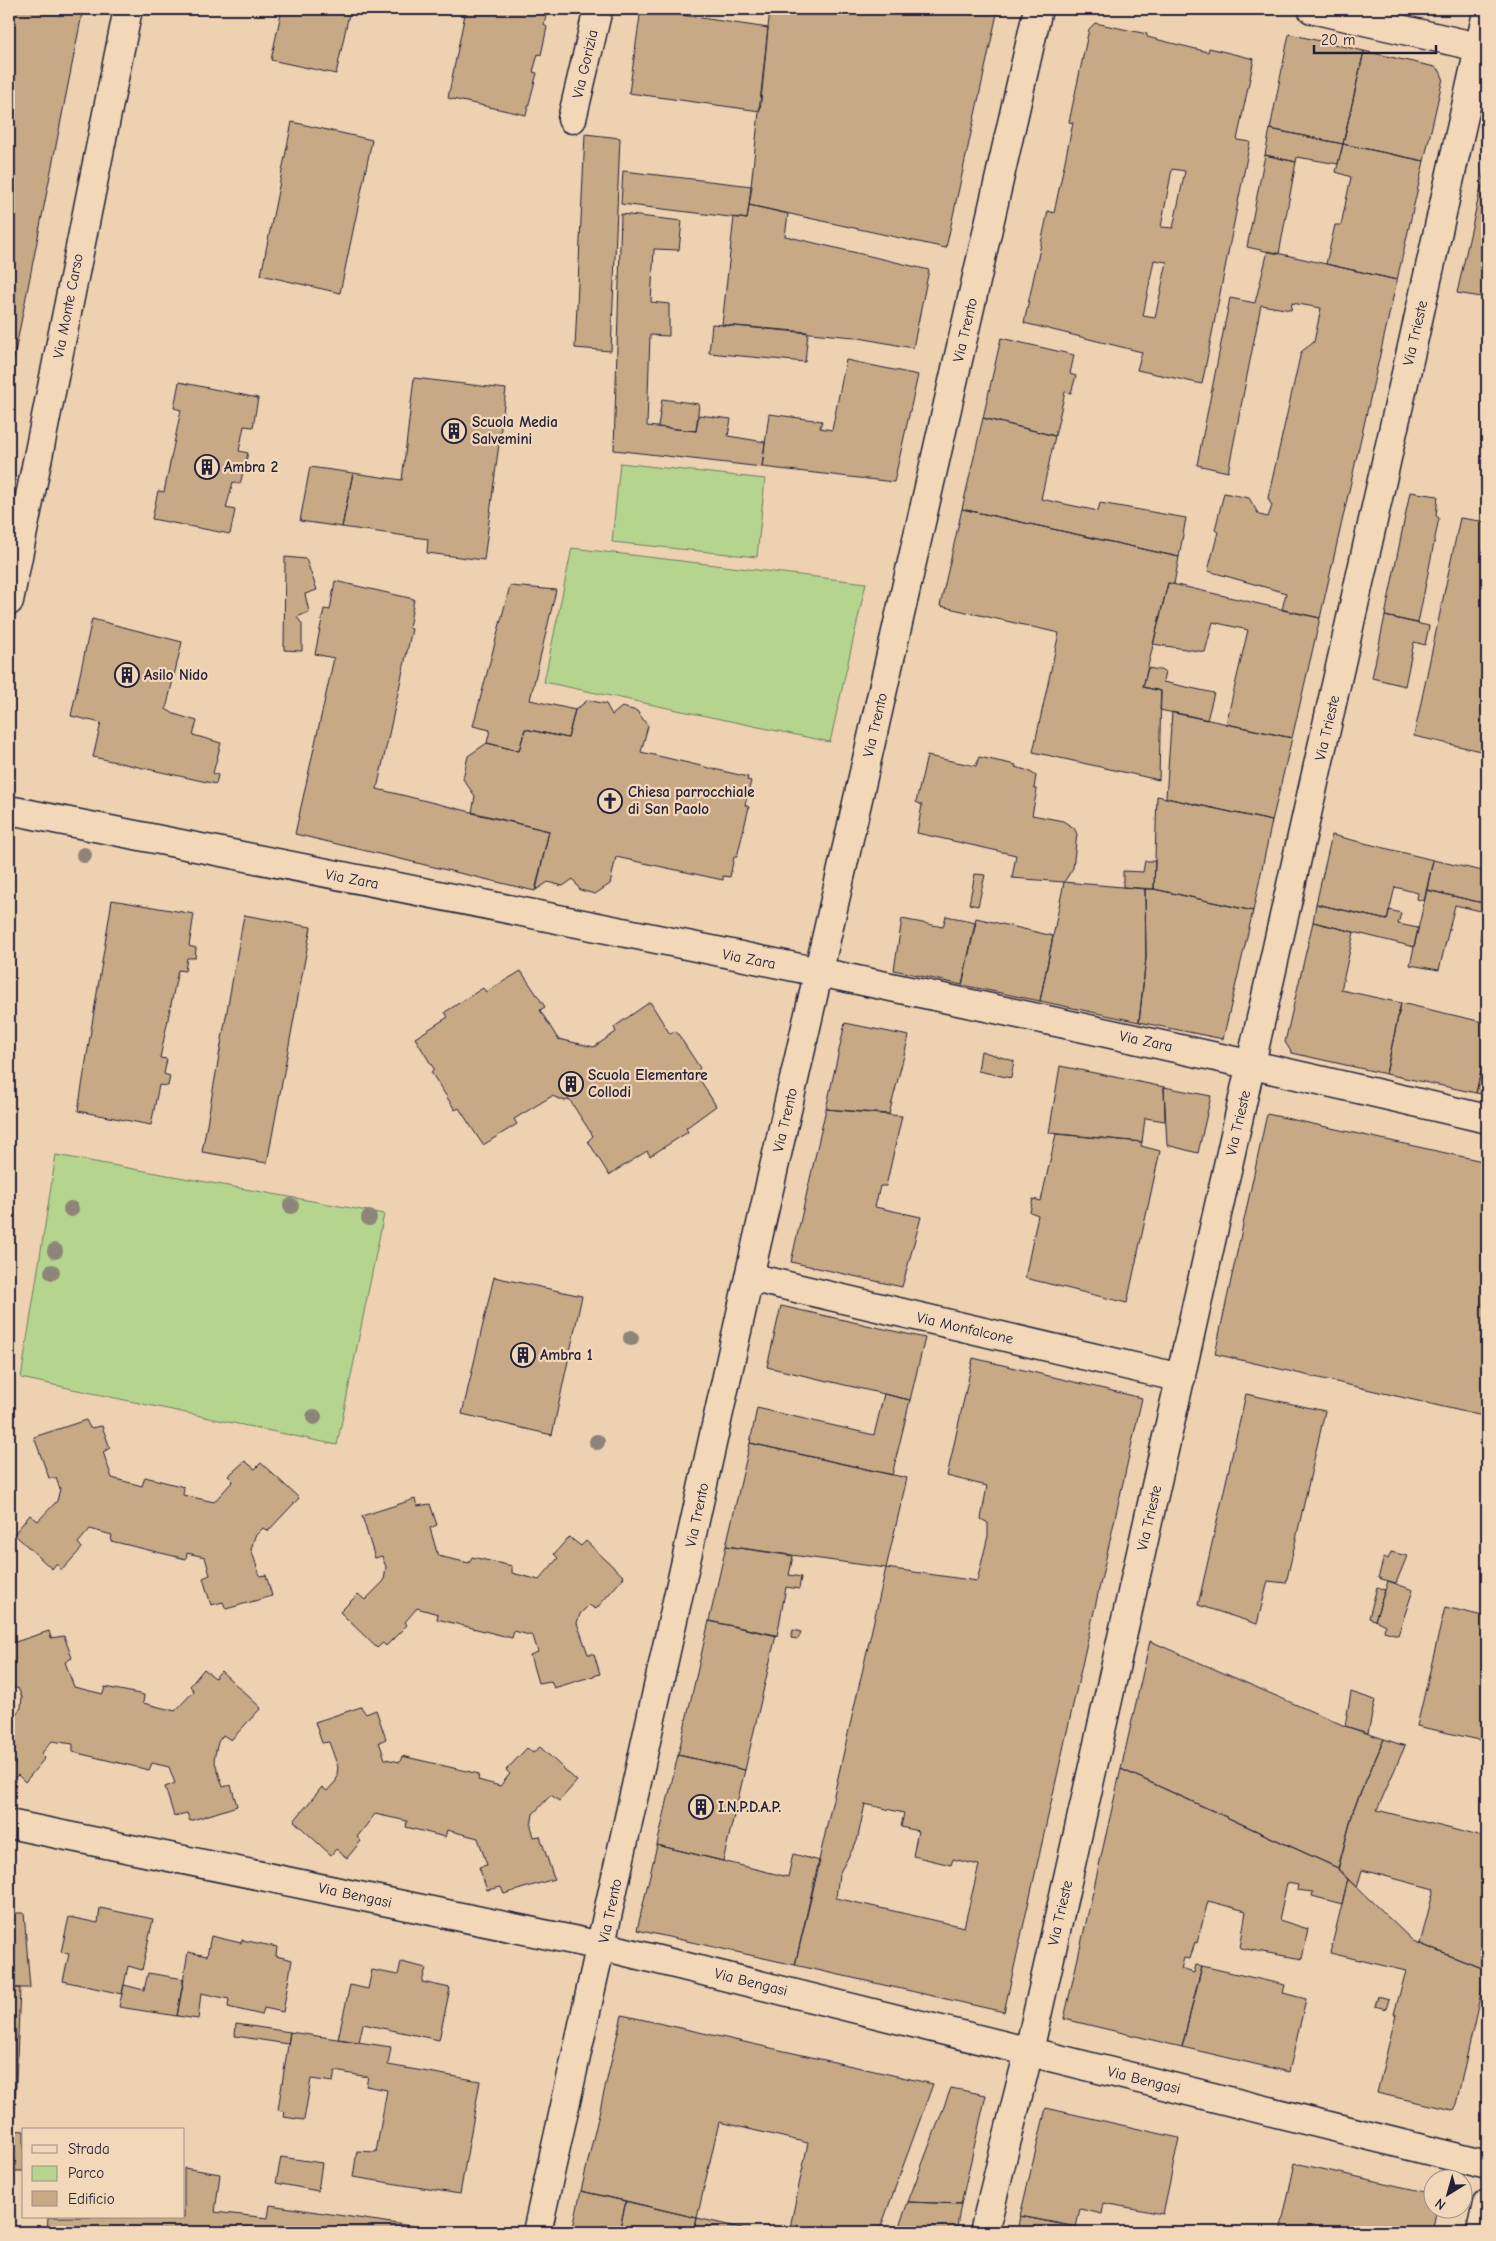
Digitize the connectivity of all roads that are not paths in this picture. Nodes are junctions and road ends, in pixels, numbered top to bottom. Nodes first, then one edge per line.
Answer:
1 (128, 9) edge
2 (598, 9) edge
3 (1038, 9) edge
4 (1312, 9) edge
5 (1487, 13) edge
6 (1483, 48) edge
7 (572, 119) dead end
8 (9, 601) edge
9 (9, 810) edge
10 (818, 973) junction
11 (1251, 1063) junction
12 (1487, 1119) edge
13 (749, 1276) junction
14 (1181, 1378) junction
15 (9, 1824) edge
16 (602, 1946) junction
17 (1029, 2051) junction
18 (1487, 2165) edge
19 (1487, 2204) edge
20 (536, 2232) edge
21 (984, 2232) edge
22 (1481, 2232) edge

1 - 8 street, Via Monte Carso
2 - 7 street, Via Gorizia
3 - 10 street, Via Trento
4 - 6 street
5 - 6 street, Via Trieste
6 - 11 street, Via Trieste
9 - 10 street, Via Zara
10 - 11 street, Via Zara
10 - 13 street, Via Trento
11 - 12 street, Via Zara
11 - 14 street, Via Trieste
13 - 14 street, Via Monfalcone
13 - 16 street, Via Trento
14 - 17 street, Via Trieste
15 - 16 street, Via Bengasi
16 - 17 street, Via Bengasi
16 - 20 street, Via Trento
17 - 18 street, Via Bengasi
17 - 21 street, Via Trieste
19 - 22 street

